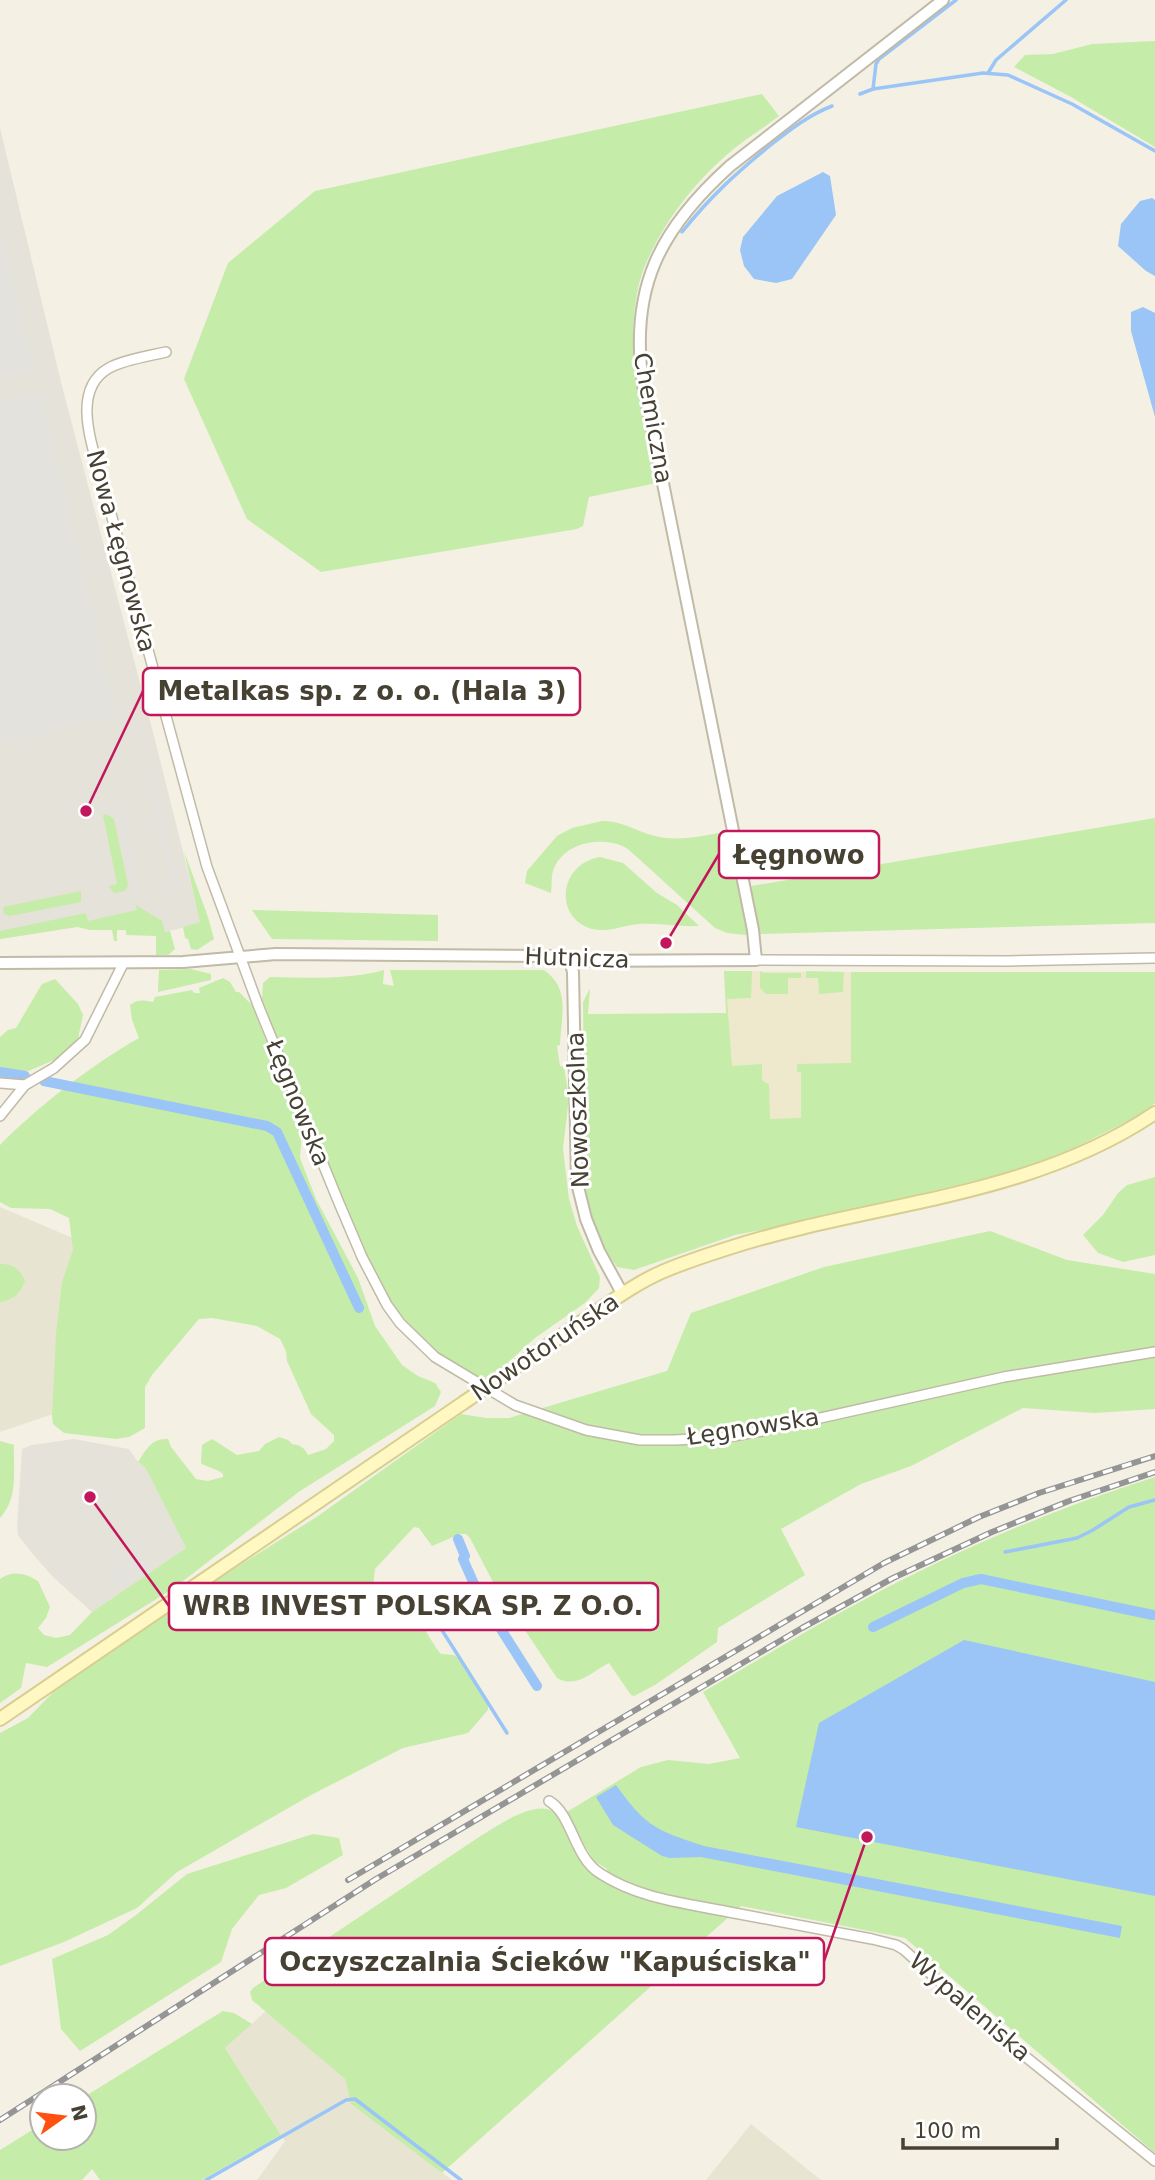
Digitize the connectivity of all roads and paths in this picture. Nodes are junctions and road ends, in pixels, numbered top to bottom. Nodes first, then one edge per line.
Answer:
1 (943, 0) edge
2 (166, 352) dead end
3 (241, 957) junction
4 (1155, 958) edge
5 (756, 960) junction
6 (570, 961) junction
7 (0, 963) edge
8 (122, 964) junction
9 (0, 1083) edge
10 (25, 1085) junction
11 (1155, 1113) edge
12 (0, 1116) edge
13 (622, 1293) junction
14 (1155, 1352) edge
15 (0, 1719) edge
16 (549, 1801) dead end
17 (1155, 2161) edge

1 - 5 street, Chemiczna
2 - 3 street, Nowa Łęgnowska
3 - 6 street, Hutnicza
3 - 8 street, Hutnicza
3 - 14 street, Łęgnowska
4 - 5 street, Hutnicza
5 - 6 street, Hutnicza
6 - 13 street, Nowoszkolna
7 - 8 street, Hutnicza
8 - 10 street
9 - 10 street
10 - 12 street
11 - 13 main road, Nowotoruńska
13 - 15 main road, Nowotoruńska, bridge
16 - 17 street, Wypaleniska

